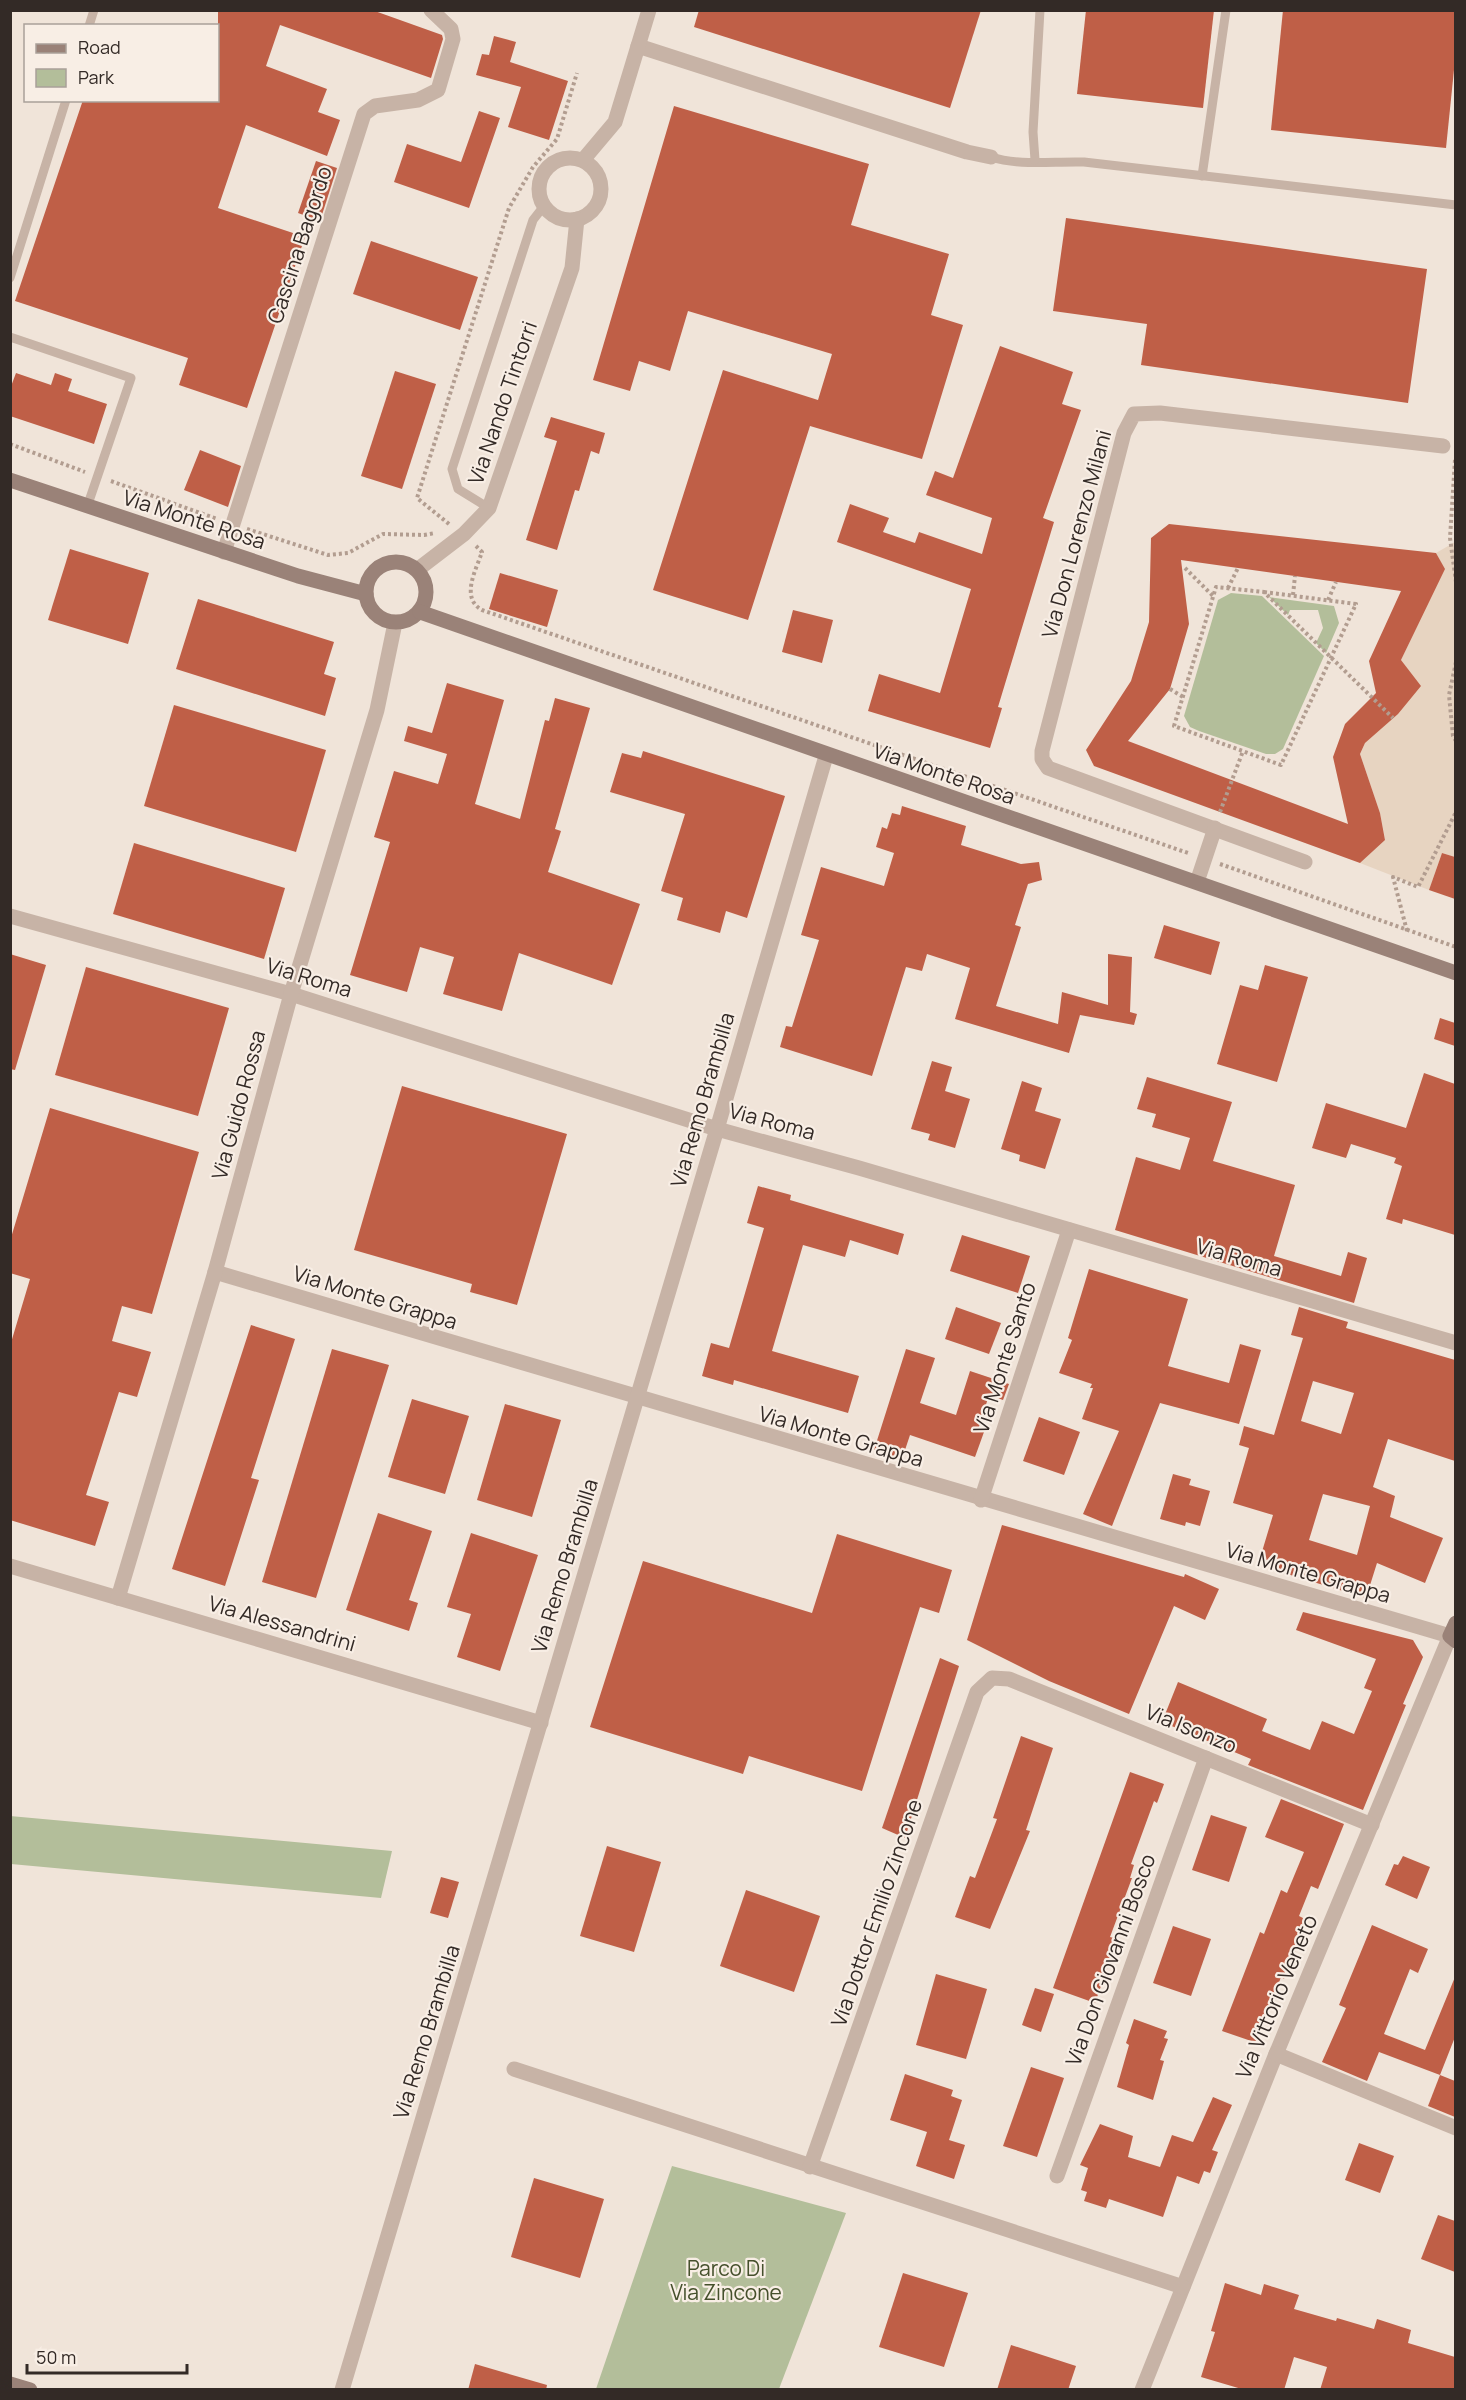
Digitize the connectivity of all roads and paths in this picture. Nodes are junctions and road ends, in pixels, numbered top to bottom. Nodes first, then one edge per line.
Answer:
1 (431, 10) edge
2 (649, 10) edge
3 (1040, 10) edge
4 (1226, 10) edge
5 (638, 46) junction
6 (577, 73) dead end
7 (65, 102) edge
8 (991, 157) joint
9 (583, 160) junction
10 (1035, 160) junction
11 (1203, 176) junction
12 (1455, 205) edge
13 (544, 206) junction
14 (576, 219) junction
15 (10, 278) edge
16 (10, 337) edge
17 (1451, 447) edge
18 (10, 480) edge
19 (87, 507) junction
20 (489, 508) junction
21 (446, 522) dead end
22 (224, 552) junction
23 (482, 552) dead end
24 (1185, 568) dead end
25 (1238, 568) dead end
26 (417, 570) junction
27 (1295, 576) dead end
28 (1336, 582) dead end
29 (1455, 582) edge
30 (1228, 588) junction
31 (1264, 592) dead end
32 (366, 594) junction
33 (1213, 596) junction
34 (1293, 596) junction
35 (1328, 600) junction
36 (420, 612) junction
37 (395, 623) junction
38 (1330, 657) junction
39 (1455, 662) edge
40 (1170, 689) dead end
41 (1183, 697) junction
42 (1393, 718) dead end
43 (1455, 741) edge
44 (1243, 751) junction
45 (826, 756) junction
46 (1455, 812) edge
47 (1217, 822) junction
48 (1205, 859) junction
49 (1305, 862) dead end
50 (1197, 882) junction
51 (10, 916) edge
52 (1407, 930) junction
53 (1455, 947) edge
54 (1400, 955) junction
55 (1455, 973) edge
56 (291, 994) junction
57 (717, 1130) junction
58 (1070, 1230) junction
59 (215, 1272) junction
60 (1455, 1343) edge
61 (637, 1398) junction
62 (981, 1500) junction
63 (10, 1566) edge
64 (118, 1598) junction
65 (1454, 1633) edge
66 (993, 1678) joint
67 (541, 1723) junction
68 (1206, 1758) junction
69 (1372, 1826) junction
70 (1276, 2054) junction
71 (514, 2069) dead end
72 (1455, 2128) edge
73 (810, 2167) junction
74 (1057, 2176) dead end
75 (1183, 2287) junction
76 (10, 2384) edge
77 (342, 2389) edge
78 (30, 2390) edge
79 (1142, 2390) edge

1 - 22 street, Cascina Bagordo
2 - 5 street
3 - 10 lane
4 - 11 lane
5 - 8 street
5 - 9 street
6 - 21 path
7 - 15 lane
8 - 10 lane
9 - 13 street
9 - 14 street
10 - 11 lane
11 - 12 lane
13 - 14 street
13 - 20 lane
14 - 20 street, Via Nando Tintorri
16 - 19 lane
17 - 29 path
17 - 47 street, Via Don Lorenzo Milani
18 - 19 street, Via Monte Rosa
19 - 22 street, Via Monte Rosa
20 - 26 street, Via Nando Tintorri
22 - 32 street, Via Monte Rosa
23 - 48 path
24 - 33 path
25 - 30 path
26 - 32 street
26 - 36 street
27 - 34 path
28 - 35 path
30 - 33 path
30 - 38 path
31 - 34 path
32 - 37 street
33 - 41 path
34 - 35 path
35 - 38 path
36 - 37 street
36 - 45 street, Via Monte Rosa
37 - 56 street, Via Guido Rossa
38 - 42 path
38 - 44 path
39 - 43 path
40 - 41 path
41 - 44 path
44 - 47 path
45 - 50 street, Via Monte Rosa
45 - 57 street, Via Remo Brambilla
46 - 52 path
47 - 48 street
47 - 49 street
48 - 50 street
48 - 52 path
50 - 54 street, Via Monte Rosa
51 - 56 street, Via Roma
52 - 53 path
52 - 54 path
54 - 55 street, Via Monte Rosa
56 - 57 street, Via Roma
56 - 59 street, Via Guido Rossa
57 - 58 street, Via Roma
57 - 61 street, Via Remo Brambilla
58 - 60 street, Via Roma
58 - 62 street, Via Monte Santo
59 - 61 street, Via Monte Grappa
59 - 64 street, Via Guido Rossa
61 - 62 street, Via Monte Grappa
61 - 67 street, Via Remo Brambilla
62 - 65 street, Via Monte Grappa
63 - 64 street, Via Alessandrini
64 - 67 street, Via Alessandrini
65 - 69 street, Via Vittorio Veneto
66 - 68 street, Via Isonzo
66 - 73 street, Via Dottor Emilio Zincone
67 - 77 street, Via Remo Brambilla
68 - 69 street, Via Isonzo
68 - 74 street, Via Don Giovanni Bosco
69 - 70 street, Via Vittorio Veneto
70 - 72 street
70 - 75 street, Via Vittorio Veneto
71 - 73 street
73 - 75 street
75 - 79 street, Via Vittorio Veneto
76 - 78 street

